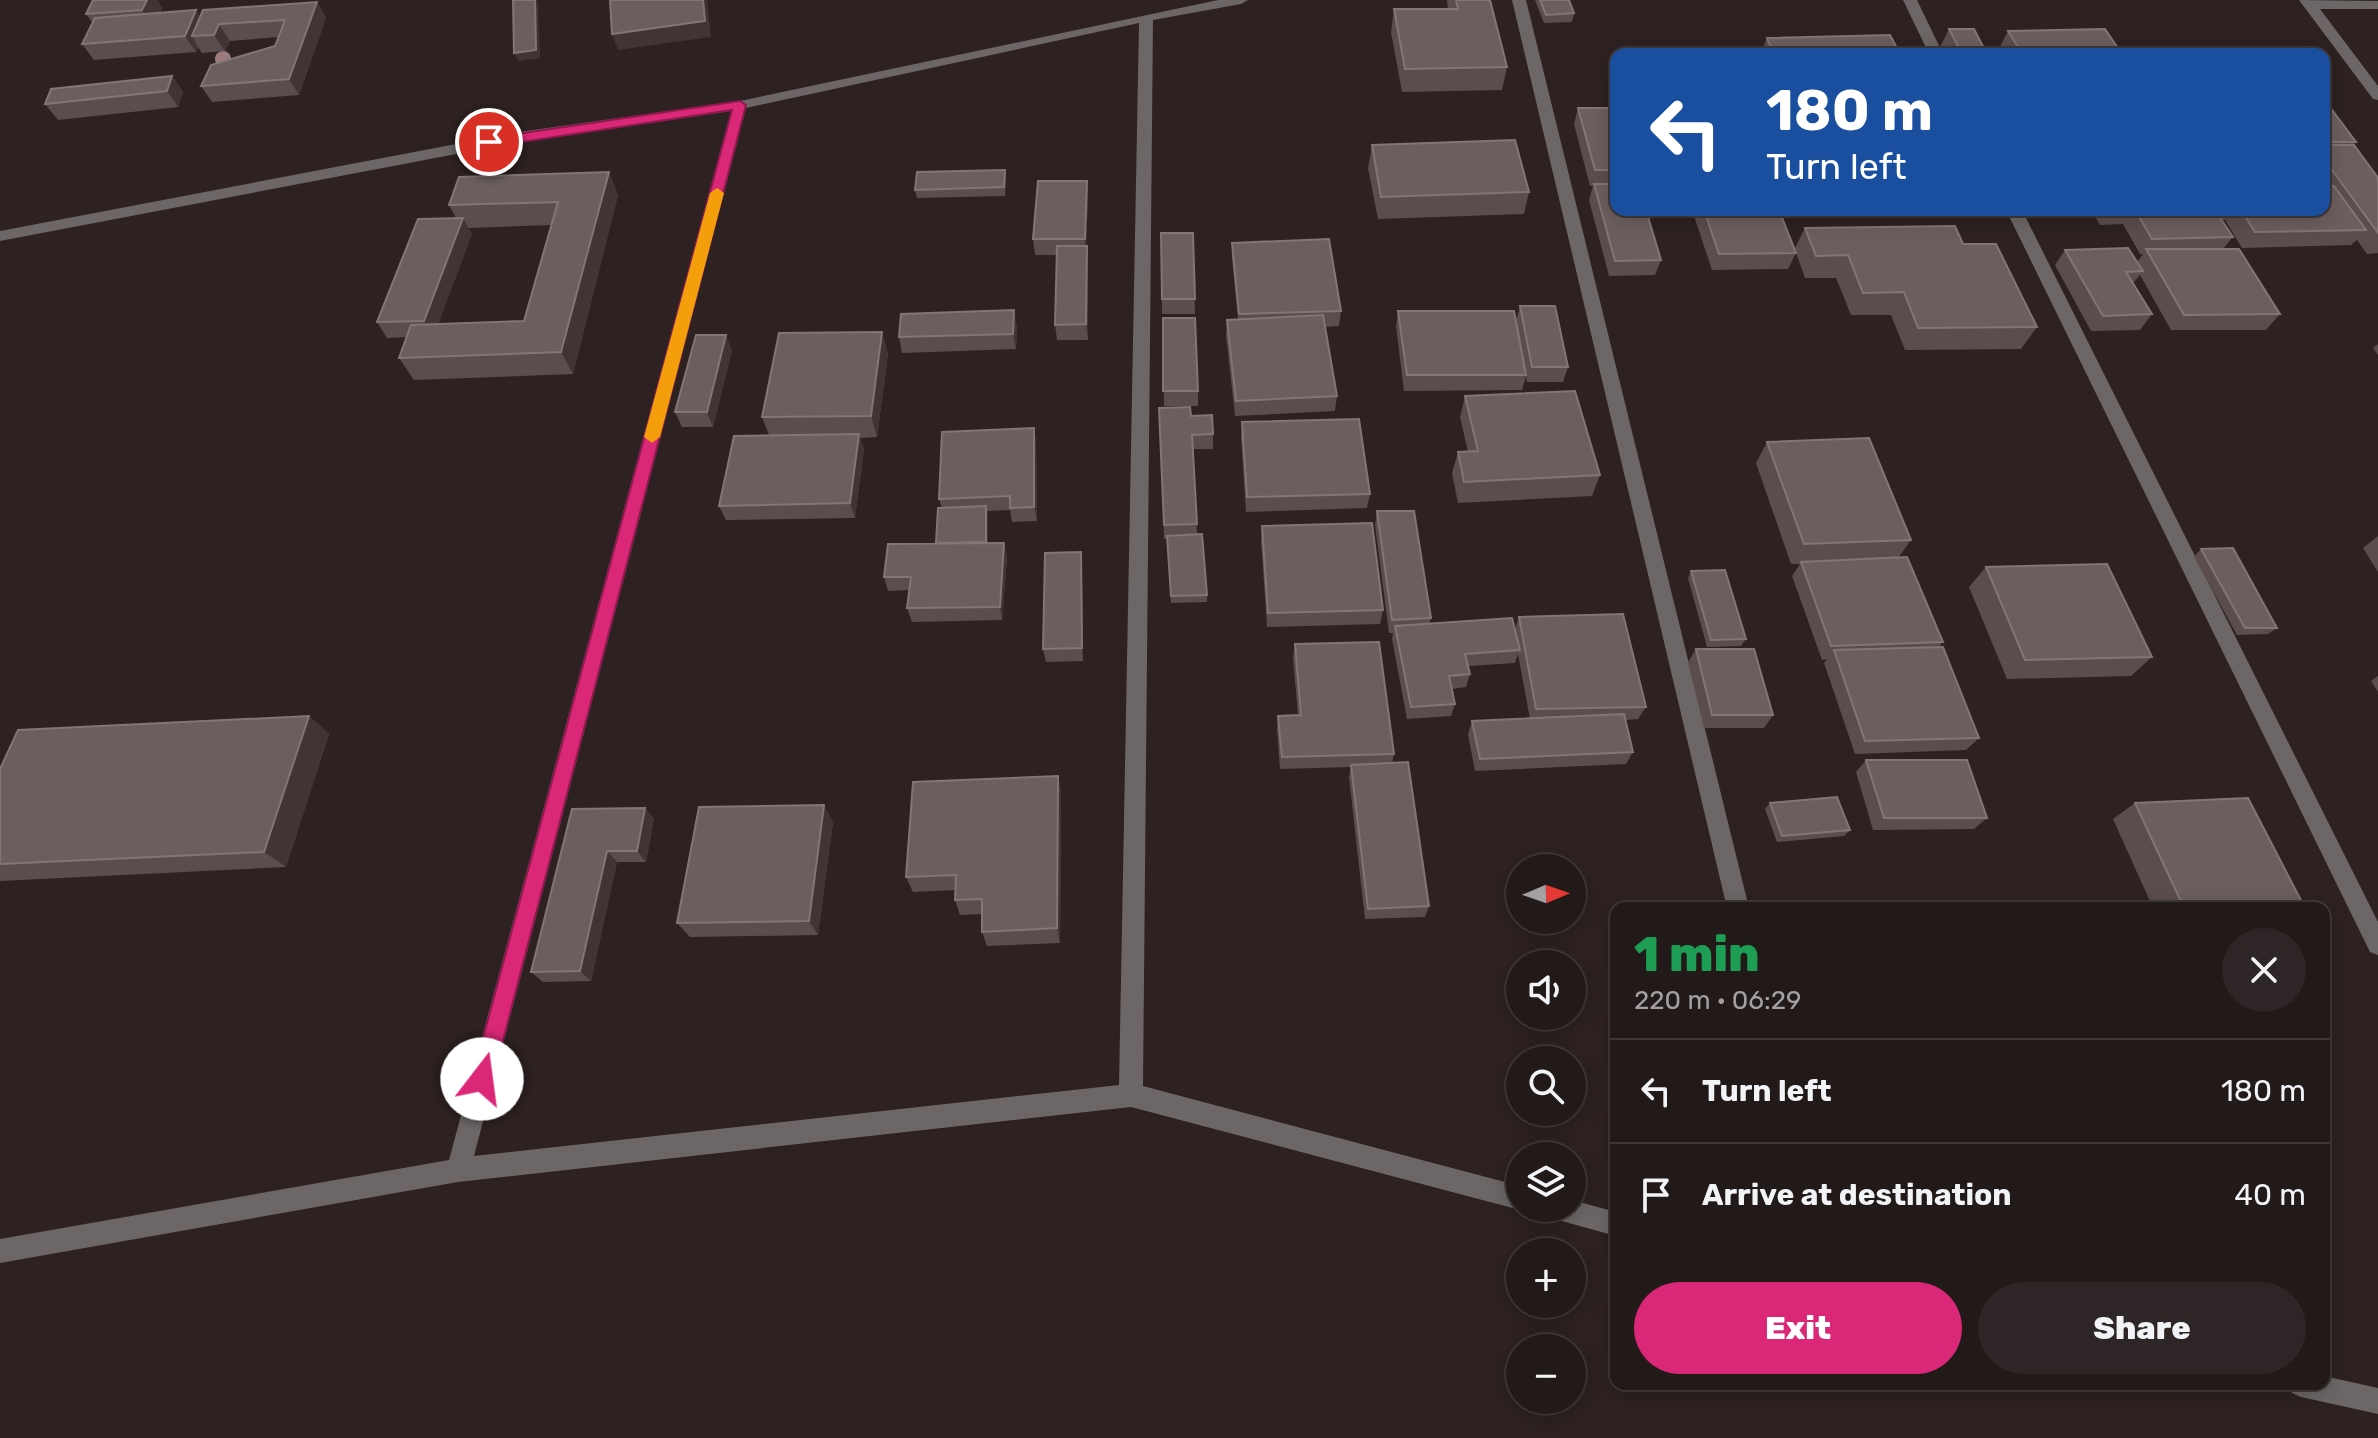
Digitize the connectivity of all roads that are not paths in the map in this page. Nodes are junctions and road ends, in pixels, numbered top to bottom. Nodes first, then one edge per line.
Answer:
1 (1241, 0) edge
2 (1519, 0) edge
3 (1910, 0) edge
4 (2308, 2) edge
5 (2378, 5) edge
6 (1146, 17) junction
7 (1933, 48) edge
8 (2378, 96) edge
9 (740, 105) junction
10 (2017, 216) edge
11 (0, 236) edge
12 (1737, 902) edge
13 (2378, 945) edge
14 (1131, 1095) junction
15 (458, 1170) junction
16 (1506, 1194) edge
17 (1586, 1216) edge
18 (1610, 1222) edge
19 (0, 1251) edge
20 (2328, 1390) edge
21 (2378, 1401) edge

1 - 6 street
2 - 12 street
3 - 7 street
4 - 5 street
4 - 8 street
6 - 9 street
6 - 14 street
9 - 11 street
9 - 15 street
10 - 13 street
14 - 15 street
14 - 16 street
15 - 19 street
17 - 18 street
20 - 21 street

